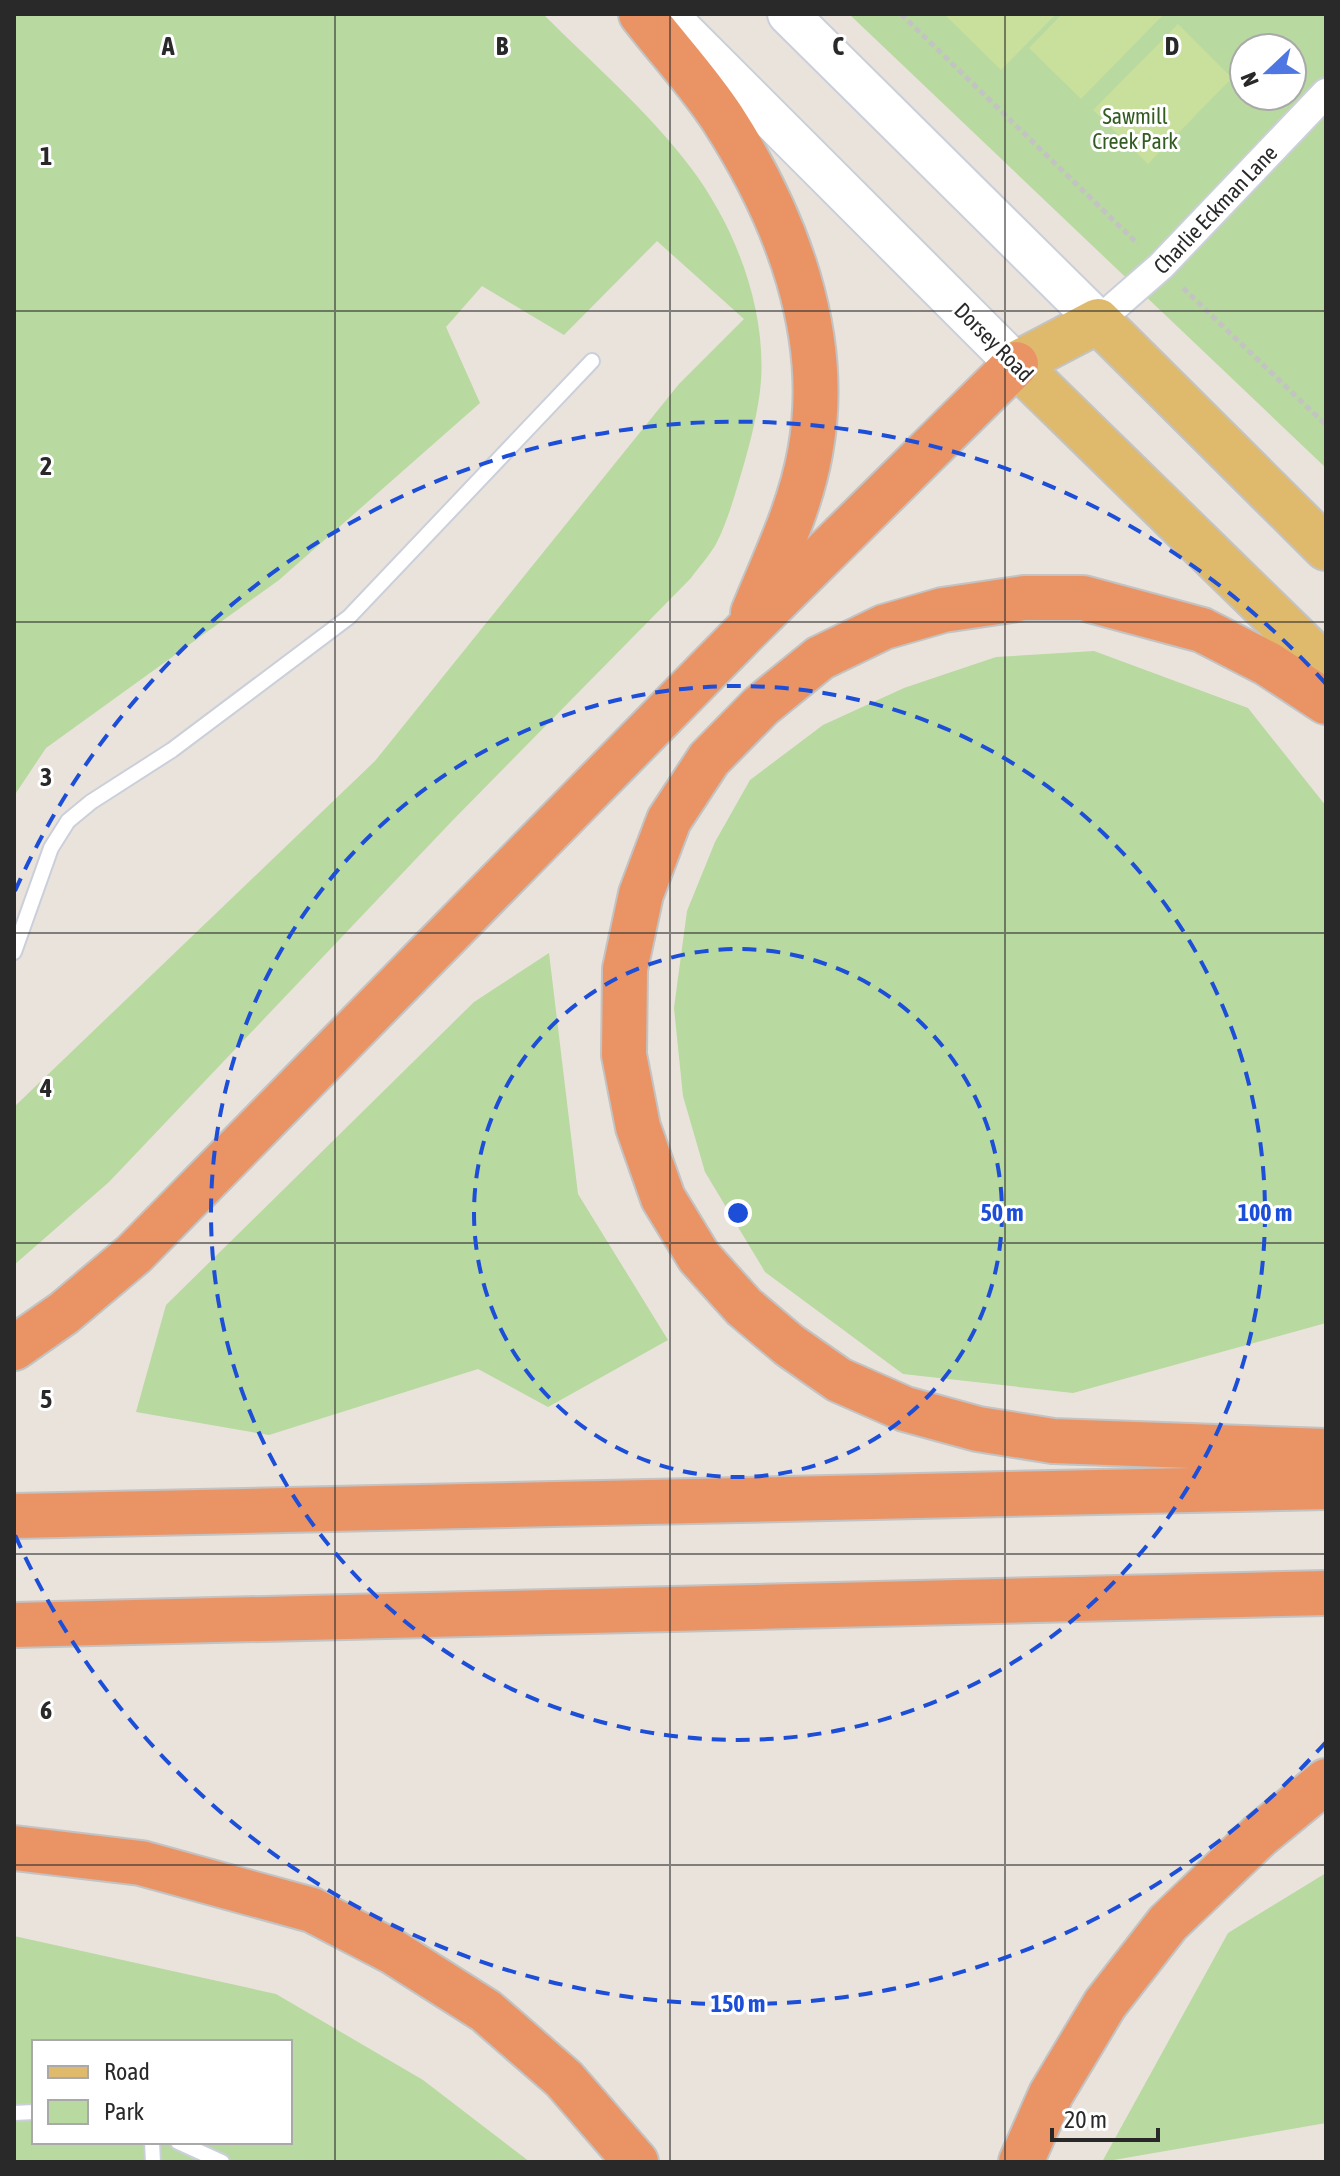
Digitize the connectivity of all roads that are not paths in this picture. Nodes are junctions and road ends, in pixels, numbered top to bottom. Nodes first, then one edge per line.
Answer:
1 (641, 14) edge
2 (666, 14) edge
3 (788, 14) edge
4 (1326, 93) edge
5 (1098, 321) junction
6 (592, 361) dead end
7 (1016, 364) junction
8 (1326, 548) edge
9 (745, 632) junction
10 (1326, 667) edge
11 (1326, 702) edge
12 (14, 952) edge
13 (14, 1348) edge
14 (1326, 1451) edge
15 (1326, 1487) edge
16 (14, 1516) edge
17 (1326, 1593) edge
18 (14, 1625) edge
19 (1326, 1781) edge
20 (14, 1848) edge
21 (182, 2144) edge
22 (632, 2158) edge
23 (222, 2162) edge
24 (1021, 2162) edge

1 - 9 highway
2 - 7 main road, Dorsey Road
3 - 5 main road
4 - 5 street, Charlie Eckman Lane
5 - 7 main road
5 - 8 main road
6 - 12 lane
7 - 9 highway
7 - 10 main road, Dorsey Road
9 - 13 highway
11 - 14 highway
15 - 16 highway
17 - 18 highway
19 - 24 highway
20 - 22 highway
21 - 23 lane

